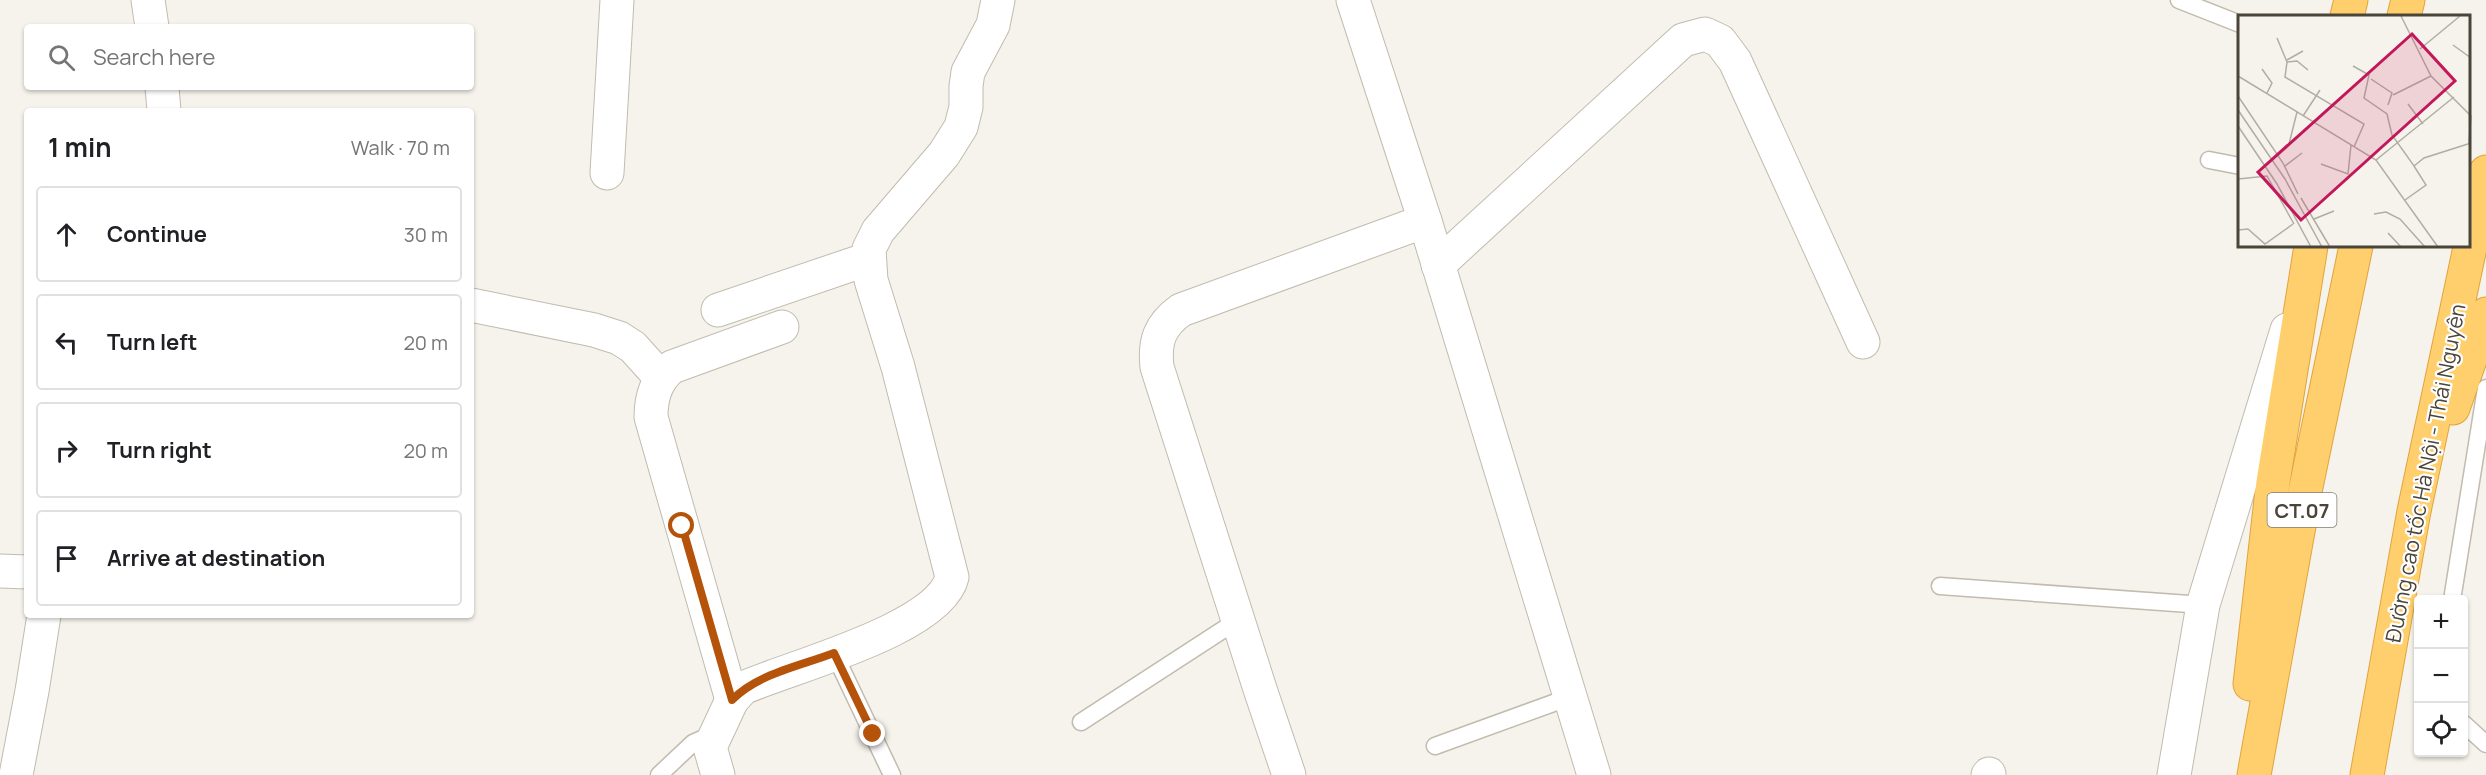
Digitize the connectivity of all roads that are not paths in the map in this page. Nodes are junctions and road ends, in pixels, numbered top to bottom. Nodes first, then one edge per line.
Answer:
1 (148, 0) edge
2 (617, 0) edge
3 (998, 0) edge
4 (1353, 0) edge
5 (2179, 0) edge
6 (2351, 0) edge
7 (2408, 0) edge
8 (2347, 15) edge
9 (2404, 15) edge
10 (2238, 23) edge
11 (152, 24) edge
12 (162, 90) edge
13 (164, 108) edge
14 (2209, 160) dead end
15 (2238, 166) edge
16 (2486, 172) edge
17 (607, 173) dead end
18 (1425, 221) junction
19 (2471, 243) edge
20 (2356, 248) edge
21 (2470, 248) edge
22 (2309, 253) edge
23 (868, 259) junction
24 (1438, 265) junction
25 (474, 306) edge
26 (718, 310) dead end
27 (2486, 314) edge
28 (782, 327) dead end
29 (1863, 342) dead end
30 (661, 378) junction
31 (2486, 388) edge
32 (2414, 511) junction
33 (0, 571) edge
34 (24, 572) edge
35 (1940, 586) dead end
36 (2452, 595) edge
37 (2203, 605) junction
38 (44, 618) edge
39 (1238, 620) junction
40 (834, 653) junction
41 (1570, 697) junction
42 (732, 700) junction
43 (1081, 722) dead end
44 (2468, 728) edge
45 (717, 732) junction
46 (2486, 744) edge
47 (1435, 746) dead end
48 (11, 771) edge
49 (659, 775) edge
50 (718, 775) edge
51 (892, 775) edge
52 (1289, 775) edge
53 (1594, 775) edge
54 (2174, 775) edge
55 (2239, 775) edge
56 (2254, 775) edge
57 (2367, 775) edge

1 - 11 street
2 - 17 street
3 - 23 street
4 - 18 street
5 - 10 lane
6 - 8 highway
7 - 9 highway
12 - 13 street
14 - 15 lane
16 - 19 highway, Đường cao tốc Hà Nội - Thái Nguyên
18 - 24 street
18 - 39 street
20 - 56 highway, CT.07
21 - 32 highway, Đường cao tốc Hà Nội - Thái Nguyên
22 - 37 street
22 - 55 highway
23 - 26 street
23 - 40 street
24 - 29 street
24 - 41 street
25 - 30 street
27 - 32 highway
28 - 30 street
30 - 42 street
31 - 36 lane
32 - 57 highway, Đường cao tốc Hà Nội - Thái Nguyên
33 - 34 street
35 - 37 lane
37 - 54 street
38 - 48 street
39 - 43 lane
39 - 52 street
40 - 42 street
40 - 51 lane
41 - 47 lane
41 - 53 street
42 - 45 street
44 - 46 lane
45 - 49 lane
45 - 50 street

